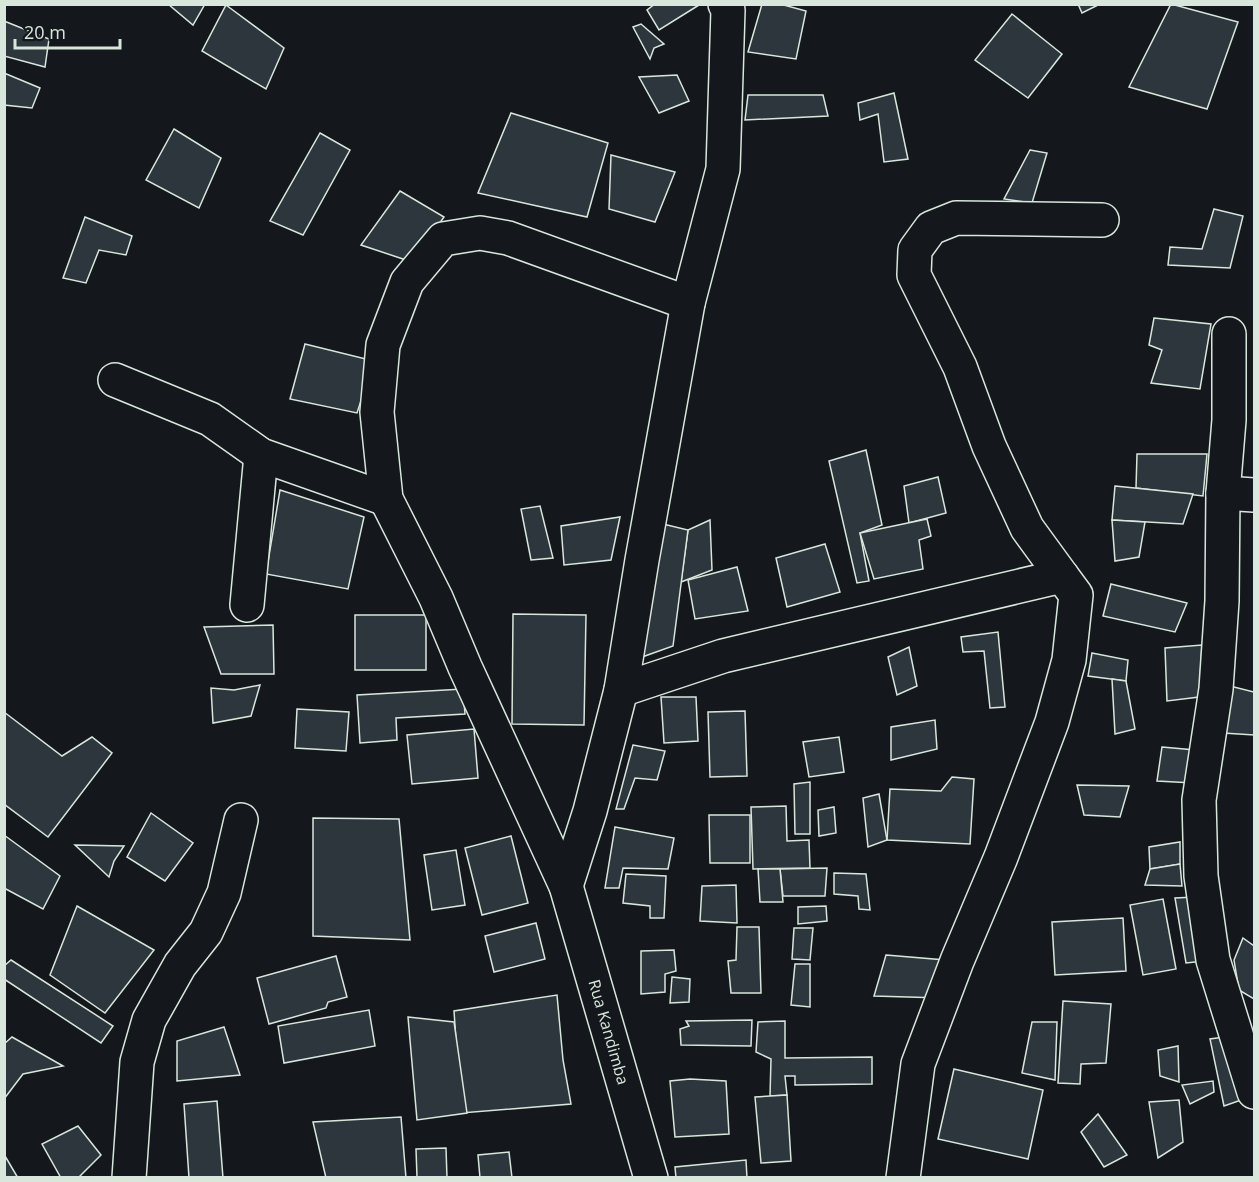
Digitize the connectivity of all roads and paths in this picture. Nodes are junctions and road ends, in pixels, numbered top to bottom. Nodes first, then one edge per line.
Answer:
1 (725, 4) edge
2 (1102, 220) dead end
3 (688, 303) junction
4 (1228, 334) dead end
5 (115, 380) dead end
6 (261, 455) junction
7 (1239, 494) edge
8 (386, 499) junction
9 (1062, 576) junction
10 (247, 605) dead end
11 (621, 690) junction
12 (241, 820) dead end
13 (567, 886) junction
14 (1254, 1092) edge
15 (129, 1178) edge
16 (651, 1178) edge
17 (903, 1178) edge

1 - 3 street
2 - 9 street
3 - 8 street
3 - 11 street
4 - 7 street
5 - 6 street
6 - 8 street
6 - 10 street
7 - 14 street
8 - 13 street, Rua Kandimba
9 - 11 street
9 - 17 street
11 - 13 street
12 - 15 street
13 - 16 street, Rua Kandimba

